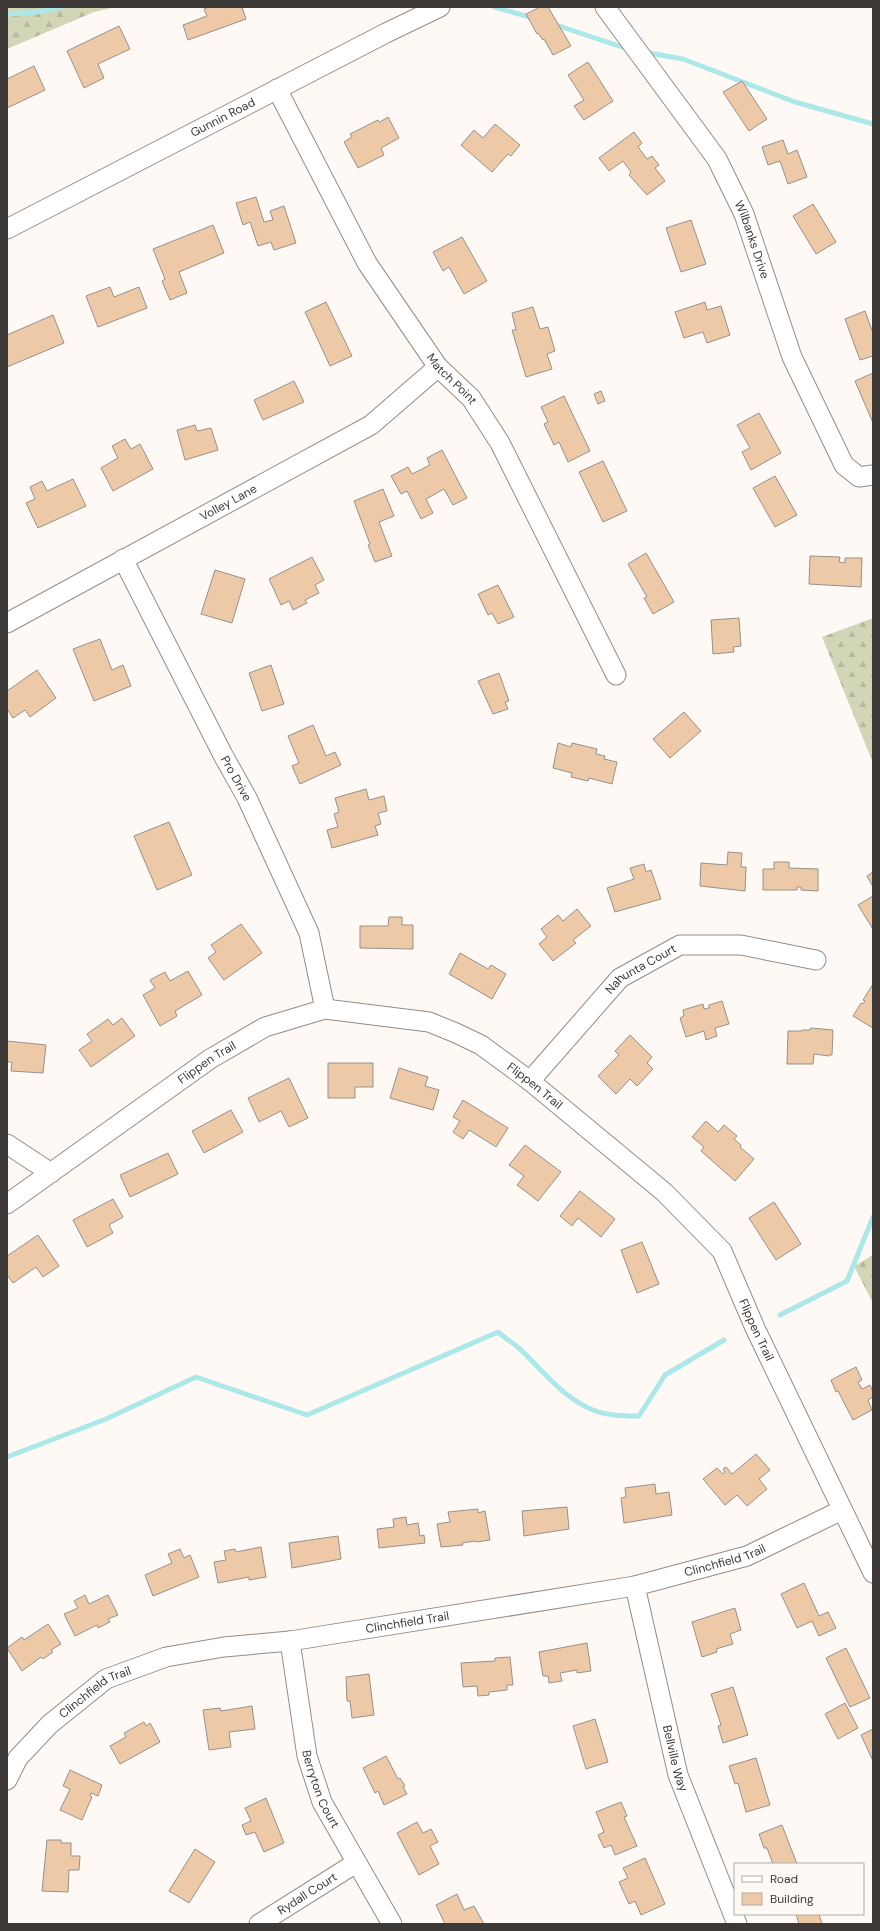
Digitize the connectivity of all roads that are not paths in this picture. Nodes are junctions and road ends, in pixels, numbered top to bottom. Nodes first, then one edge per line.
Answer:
1 (440, 7) edge
2 (604, 7) edge
3 (277, 89) junction
4 (7, 229) edge
5 (438, 367) junction
6 (873, 475) edge
7 (123, 559) junction
8 (7, 623) edge
9 (616, 675) dead end
10 (816, 960) dead end
11 (325, 1009) junction
12 (530, 1081) junction
13 (7, 1144) edge
14 (51, 1173) junction
15 (7, 1204) edge
16 (842, 1510) junction
17 (873, 1572) edge
18 (635, 1586) junction
19 (290, 1641) junction
20 (7, 1780) edge
21 (356, 1863) junction
22 (259, 1924) edge
23 (392, 1924) edge
24 (737, 1924) edge

1 - 3 street, Gunnin Road
2 - 6 street, Wilbanks Drive
3 - 4 street, Gunnin Road
3 - 5 street, Match Point
5 - 7 street, Volley Lane
5 - 9 street, Match Point
7 - 8 street, Volley Lane
7 - 11 street, Pro Drive
10 - 12 street, Nahunta Court
11 - 12 street, Flippen Trail
11 - 14 street, Flippen Trail
12 - 16 street, Flippen Trail
13 - 14 street
14 - 15 street, Flippen Trail
16 - 17 street, Flippen Trail
16 - 18 street, Clinchfield Trail
18 - 19 street, Clinchfield Trail
18 - 24 street, Bellville Way
19 - 20 street, Clinchfield Trail
19 - 21 street, Berryton Court
21 - 22 street, Rydall Court
21 - 23 street, Berryton Court

